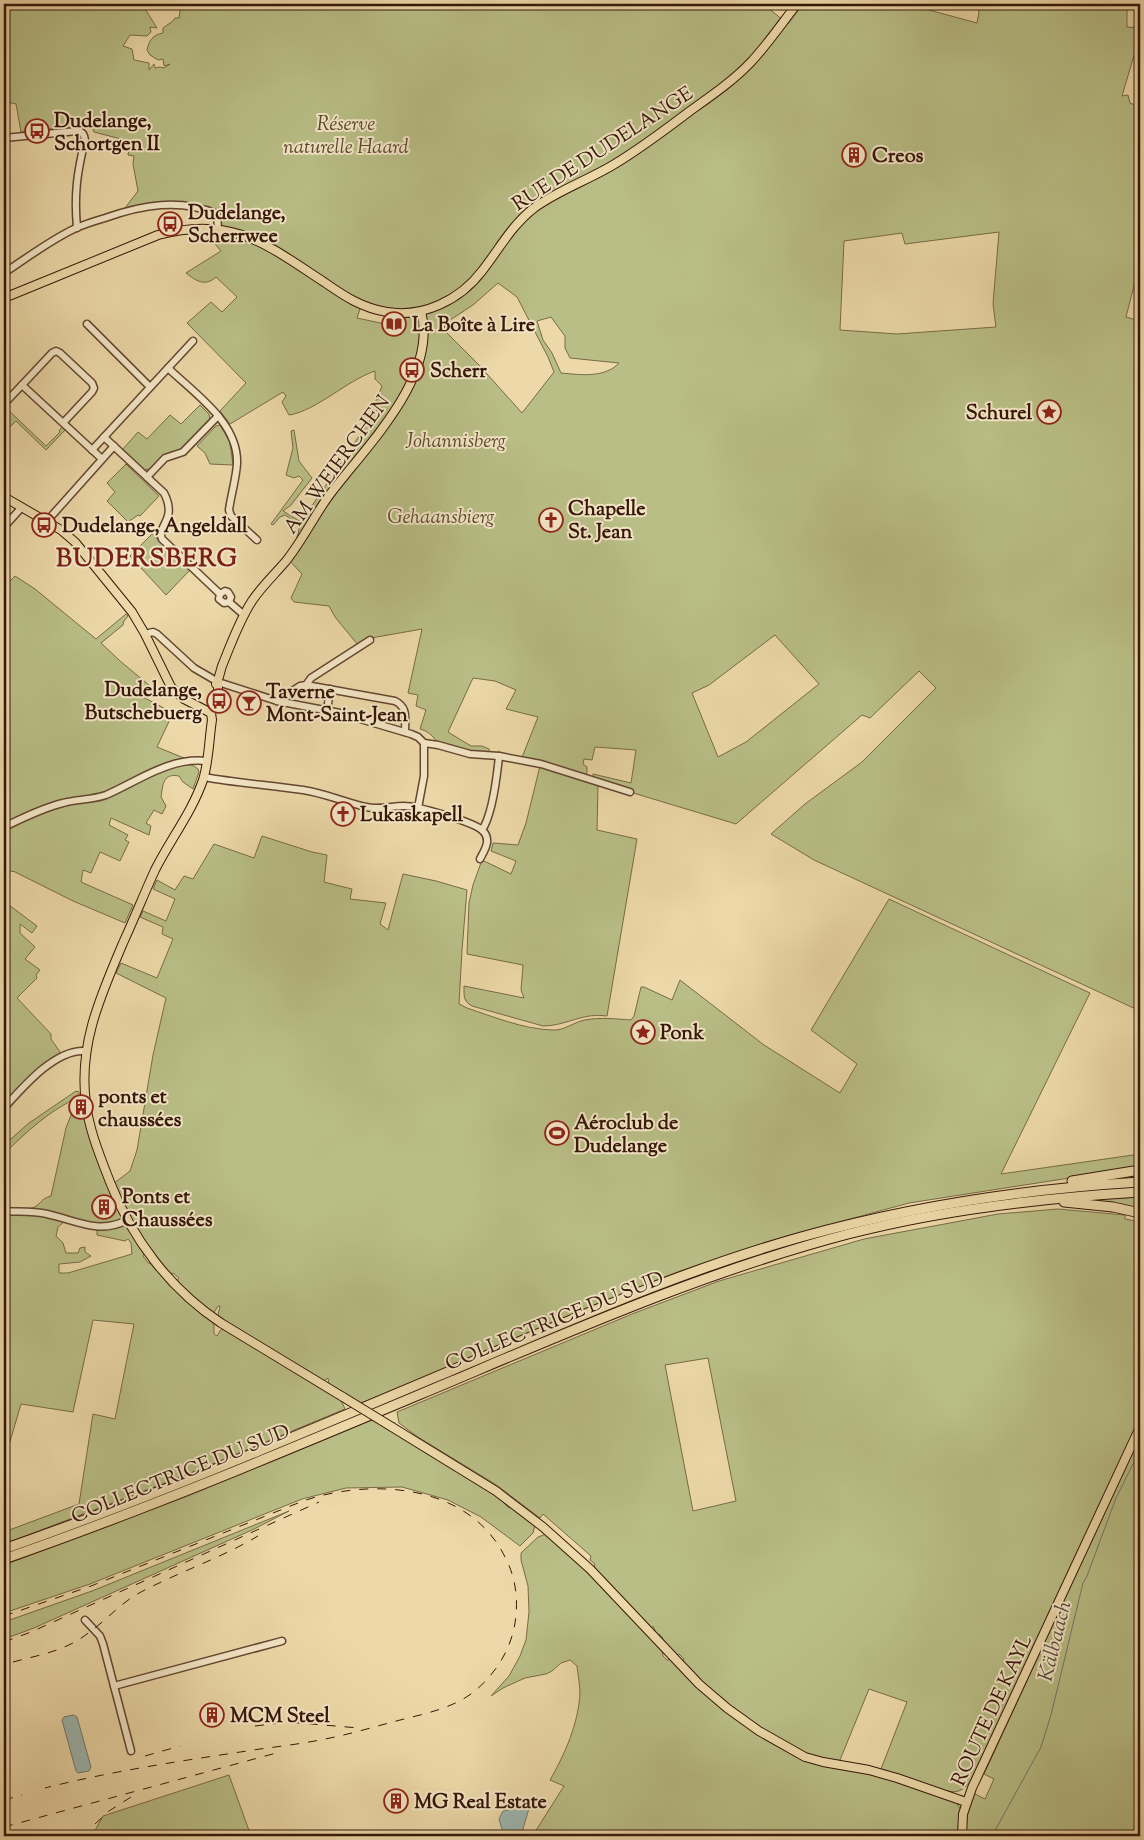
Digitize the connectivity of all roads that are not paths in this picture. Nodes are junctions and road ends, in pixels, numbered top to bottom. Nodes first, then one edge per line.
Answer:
1 (797, 4) edge
2 (4, 138) edge
3 (76, 228) junction
4 (218, 229) junction
5 (4, 273) edge
6 (4, 298) edge
7 (421, 311) junction
8 (87, 324) dead end
9 (193, 341) dead end
10 (168, 368) junction
11 (22, 385) junction
12 (150, 387) junction
13 (4, 404) edge
14 (218, 416) junction
15 (63, 423) junction
16 (104, 437) junction
17 (114, 446) junction
18 (92, 450) junction
19 (102, 459) junction
20 (148, 477) junction
21 (4, 497) edge
22 (22, 507) junction
23 (47, 522) junction
24 (4, 527) edge
25 (257, 540) dead end
26 (244, 615) junction
27 (145, 634) junction
28 (370, 640) dead end
29 (218, 682) junction
30 (306, 685) junction
31 (330, 689) junction
32 (277, 701) junction
33 (209, 711) junction
34 (327, 711) junction
35 (405, 732) junction
36 (424, 744) junction
37 (499, 756) junction
38 (206, 761) junction
39 (204, 777) junction
40 (630, 792) dead end
41 (418, 808) junction
42 (4, 827) edge
43 (482, 830) junction
44 (480, 859) dead end
45 (85, 1051) junction
46 (4, 1108) edge
47 (1140, 1170) edge
48 (1140, 1182) edge
49 (1032, 1190) junction
50 (1140, 1192) edge
51 (1028, 1201) junction
52 (4, 1211) edge
53 (1140, 1213) edge
54 (127, 1220) junction
55 (1140, 1427) edge
56 (4, 1550) edge
57 (4, 1559) edge
58 (86, 1620) dead end
59 (282, 1641) dead end
60 (114, 1686) junction
61 (131, 1751) dead end
62 (966, 1802) junction
63 (962, 1836) edge

1 - 7 main road, RUE DE DUDELANGE
2 - 3 street
3 - 4 street
3 - 5 street
4 - 6 main road
4 - 7 main road
7 - 26 main road, AM WEIERCHEN
8 - 12 street
9 - 10 street
10 - 12 street
10 - 14 street
11 - 13 street
11 - 15 street
11 - 15 street
12 - 16 street
14 - 20 street
14 - 25 street
15 - 18 street
16 - 17 street
16 - 18 street
17 - 19 street
17 - 20 street
18 - 19 street
19 - 23 street
20 - 26 street
21 - 22 main road
22 - 23 main road
22 - 24 street
23 - 27 main road
26 - 29 main road, AM WEIERCHEN
27 - 29 street
27 - 33 main road
28 - 30 street
29 - 32 street
29 - 33 main road, AM WEIERCHEN
30 - 31 street
30 - 32 street
31 - 34 street
31 - 35 street
32 - 34 street
33 - 38 main road, AM WEIERCHEN
34 - 35 street
35 - 36 street
36 - 37 street
36 - 41 street
37 - 40 street
37 - 43 street
38 - 39 main road, AM WEIERCHEN
38 - 42 street
39 - 41 street
39 - 45 main road, AM WEIERCHEN
41 - 43 street
43 - 44 street
45 - 46 street
45 - 54 main road, AM WEIERCHEN
47 - 49 highway
48 - 49 highway, COLLECTRICE DU SUD
49 - 56 highway, COLLECTRICE DU SUD
50 - 51 highway, COLLECTRICE DU SUD
51 - 53 highway
51 - 57 highway, COLLECTRICE DU SUD
52 - 54 street
54 - 62 main road, AM WEIERCHEN, bridge
55 - 62 main road, ROUTE DE KAYL
58 - 60 street
59 - 60 street
60 - 61 street
62 - 63 main road, ROUTE DE KAYL

